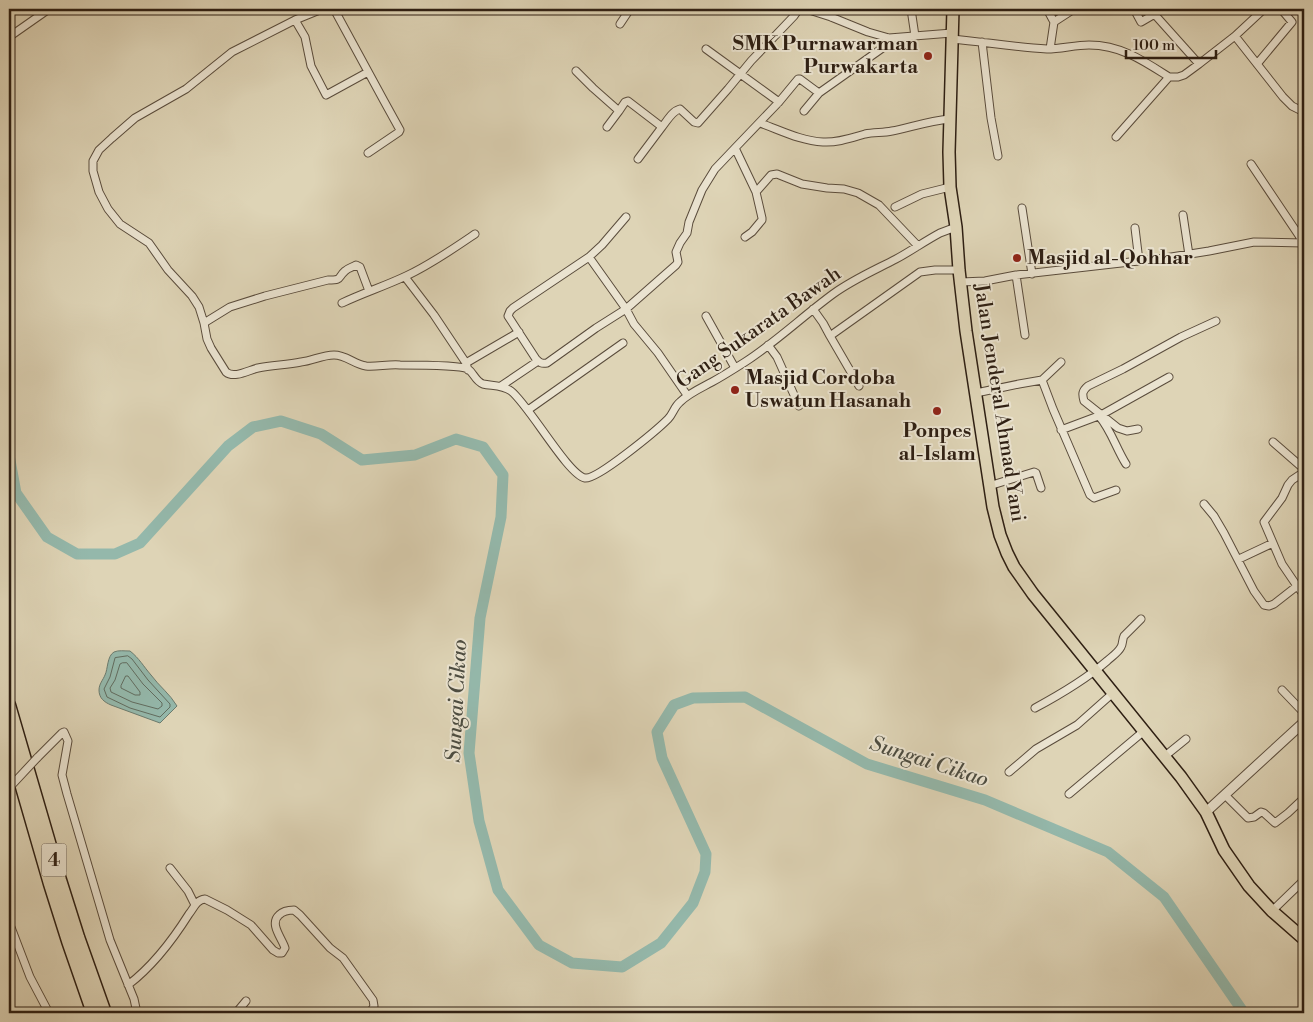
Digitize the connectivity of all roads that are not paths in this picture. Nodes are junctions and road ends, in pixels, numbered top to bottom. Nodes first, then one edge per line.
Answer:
1 (48, 9) edge
2 (322, 9) edge
3 (334, 9) edge
4 (630, 9) edge
5 (799, 9) edge
6 (806, 9) edge
7 (836, 9) edge
8 (911, 9) edge
9 (953, 9) edge
10 (1047, 9) edge
11 (1074, 9) edge
12 (1134, 9) edge
13 (1264, 9) edge
14 (1281, 9) edge
15 (831, 16) junction
16 (295, 20) junction
17 (1054, 22) junction
18 (620, 24) dead end
19 (915, 36) junction
20 (952, 36) junction
21 (1235, 36) junction
22 (9, 37) edge
23 (889, 38) junction
24 (982, 42) junction
25 (706, 49) dead end
26 (1050, 49) junction
27 (1199, 64) junction
28 (1257, 64) junction
29 (576, 71) dead end
30 (368, 72) junction
31 (740, 74) junction
32 (1169, 77) junction
33 (819, 93) junction
34 (778, 102) junction
35 (619, 111) junction
36 (804, 111) dead end
37 (1304, 112) edge
38 (949, 118) junction
39 (760, 123) junction
40 (607, 127) dead end
41 (662, 127) junction
42 (1116, 137) dead end
43 (735, 148) junction
44 (368, 153) dead end
45 (998, 156) dead end
46 (638, 158) dead end
47 (1251, 164) dead end
48 (950, 187) junction
49 (756, 192) junction
50 (895, 207) dead end
51 (1022, 208) dead end
52 (1183, 215) dead end
53 (626, 217) dead end
54 (956, 227) junction
55 (1135, 228) dead end
56 (475, 234) dead end
57 (744, 237) dead end
58 (1304, 243) edge
59 (918, 246) junction
60 (1189, 254) junction
61 (590, 256) junction
62 (1139, 261) junction
63 (959, 270) junction
64 (1032, 274) junction
65 (1016, 276) junction
66 (405, 277) junction
67 (965, 282) junction
68 (369, 290) junction
69 (342, 303) dead end
70 (626, 309) junction
71 (813, 309) junction
72 (706, 316) dead end
73 (1216, 321) dead end
74 (204, 322) junction
75 (519, 332) junction
76 (1025, 335) dead end
77 (830, 336) junction
78 (622, 343) dead end
79 (768, 345) junction
80 (538, 361) junction
81 (1061, 362) dead end
82 (467, 366) junction
83 (735, 368) junction
84 (1169, 377) dead end
85 (1042, 380) junction
86 (501, 386) junction
87 (859, 386) dead end
88 (976, 393) junction
89 (688, 395) junction
90 (800, 406) dead end
91 (528, 410) junction
92 (1100, 415) junction
93 (1138, 429) dead end
94 (1062, 430) junction
95 (1273, 442) dead end
96 (1126, 464) dead end
97 (1304, 471) edge
98 (989, 486) junction
99 (1041, 488) dead end
100 (1116, 490) dead end
101 (1204, 504) dead end
102 (1273, 543) junction
103 (1239, 559) junction
104 (1297, 586) junction
105 (1304, 595) edge
106 (1141, 619) dead end
107 (1095, 671) junction
108 (1282, 690) dead end
109 (1113, 693) junction
110 (9, 705) edge
111 (1035, 708) dead end
112 (1304, 713) edge
113 (1304, 722) edge
114 (1144, 730) junction
115 (1186, 739) dead end
116 (9, 742) edge
117 (1165, 756) junction
118 (1008, 772) dead end
119 (9, 788) edge
120 (1069, 794) dead end
121 (1225, 795) junction
122 (1304, 798) edge
123 (1206, 812) junction
124 (170, 868) dead end
125 (1304, 880) edge
126 (194, 905) junction
127 (1272, 911) junction
128 (9, 922) edge
129 (1304, 939) edge
130 (128, 985) junction
131 (246, 1001) dead end
132 (49, 1013) edge
133 (93, 1013) edge
134 (105, 1013) edge
135 (137, 1013) edge
136 (236, 1013) edge
137 (370, 1013) edge

1 - 22 street
2 - 16 street, Gang Sukarata Bawah
3 - 30 street
4 - 18 street
5 - 31 street
6 - 15 street
7 - 15 street
8 - 19 street
9 - 20 highway, Jalan Jenderal Ahmad Yani
10 - 17 street
11 - 17 street
12 - 27 street
13 - 21 street
14 - 28 street
15 - 23 street
16 - 30 street
16 - 74 street, Gang Sukarata Bawah
17 - 26 street
19 - 20 street
19 - 23 street
20 - 24 street
20 - 38 highway, Jalan Jenderal Ahmad Yani
21 - 27 street
21 - 28 street
23 - 33 street
24 - 26 street
24 - 45 street
25 - 31 street
26 - 32 street
27 - 32 street
28 - 37 street
29 - 35 street
30 - 44 street
31 - 34 street
31 - 41 street
32 - 42 street
33 - 34 street
33 - 36 street
34 - 39 street
35 - 40 street
35 - 41 street
38 - 39 street
38 - 48 highway, Jalan Jenderal Ahmad Yani
39 - 43 street
41 - 46 street
43 - 49 street
43 - 70 street
47 - 58 street
48 - 50 street
48 - 54 highway, Jalan Jenderal Ahmad Yani
49 - 57 street
49 - 59 street
51 - 64 street
52 - 60 street
53 - 61 street
54 - 59 street, Gang Sukarata Bawah
54 - 63 highway, Jalan Jenderal Ahmad Yani
55 - 62 street
56 - 66 street
58 - 60 street
59 - 71 street, Gang Sukarata Bawah
60 - 62 street
61 - 70 street
61 - 75 street
62 - 64 street
63 - 67 highway, Jalan Jenderal Ahmad Yani
63 - 77 street
64 - 65 street
65 - 67 street
65 - 76 street
66 - 68 street
66 - 82 street
67 - 88 highway, Jalan Jenderal Ahmad Yani
68 - 69 street
68 - 74 street
70 - 80 street
70 - 89 street
71 - 77 street
71 - 79 street, Gang Sukarata Bawah
72 - 83 street
73 - 92 street
74 - 82 street, Gang Sukarata Bawah
75 - 80 street
75 - 82 street
77 - 87 street
78 - 91 street
79 - 83 street, Gang Sukarata Bawah
79 - 90 street
80 - 86 street
81 - 85 street
82 - 86 street, Gang Sukarata Bawah
83 - 89 street, Gang Sukarata Bawah
84 - 92 street
85 - 88 street
85 - 94 street
86 - 91 street, Gang Sukarata Bawah
88 - 98 highway, Jalan Jenderal Ahmad Yani
89 - 91 street, Gang Sukarata Bawah
92 - 93 street
92 - 94 street
92 - 96 street
94 - 100 street
95 - 97 street
97 - 102 street
98 - 99 street
98 - 107 highway, Jalan Jenderal Ahmad Yani
101 - 103 street
102 - 103 street
102 - 104 street
103 - 104 street
104 - 105 street
106 - 107 street
107 - 109 highway, Jalan Jenderal Ahmad Yani
107 - 111 street
108 - 112 street
109 - 114 highway, Jalan Jenderal Ahmad Yani
109 - 118 street
110 - 134 highway, 4
113 - 121 street
114 - 117 highway, Jalan Jenderal Ahmad Yani
114 - 120 street
115 - 117 street
116 - 133 highway, 4
117 - 123 highway, Jalan Jenderal Ahmad Yani
119 - 130 street, bridge
121 - 122 street
121 - 123 street
123 - 127 highway, Jalan Jenderal Ahmad Yani
124 - 126 street
125 - 127 street
126 - 130 street
126 - 137 street
127 - 129 highway, Jalan Jenderal Ahmad Yani
128 - 132 street
130 - 135 street
131 - 136 street

